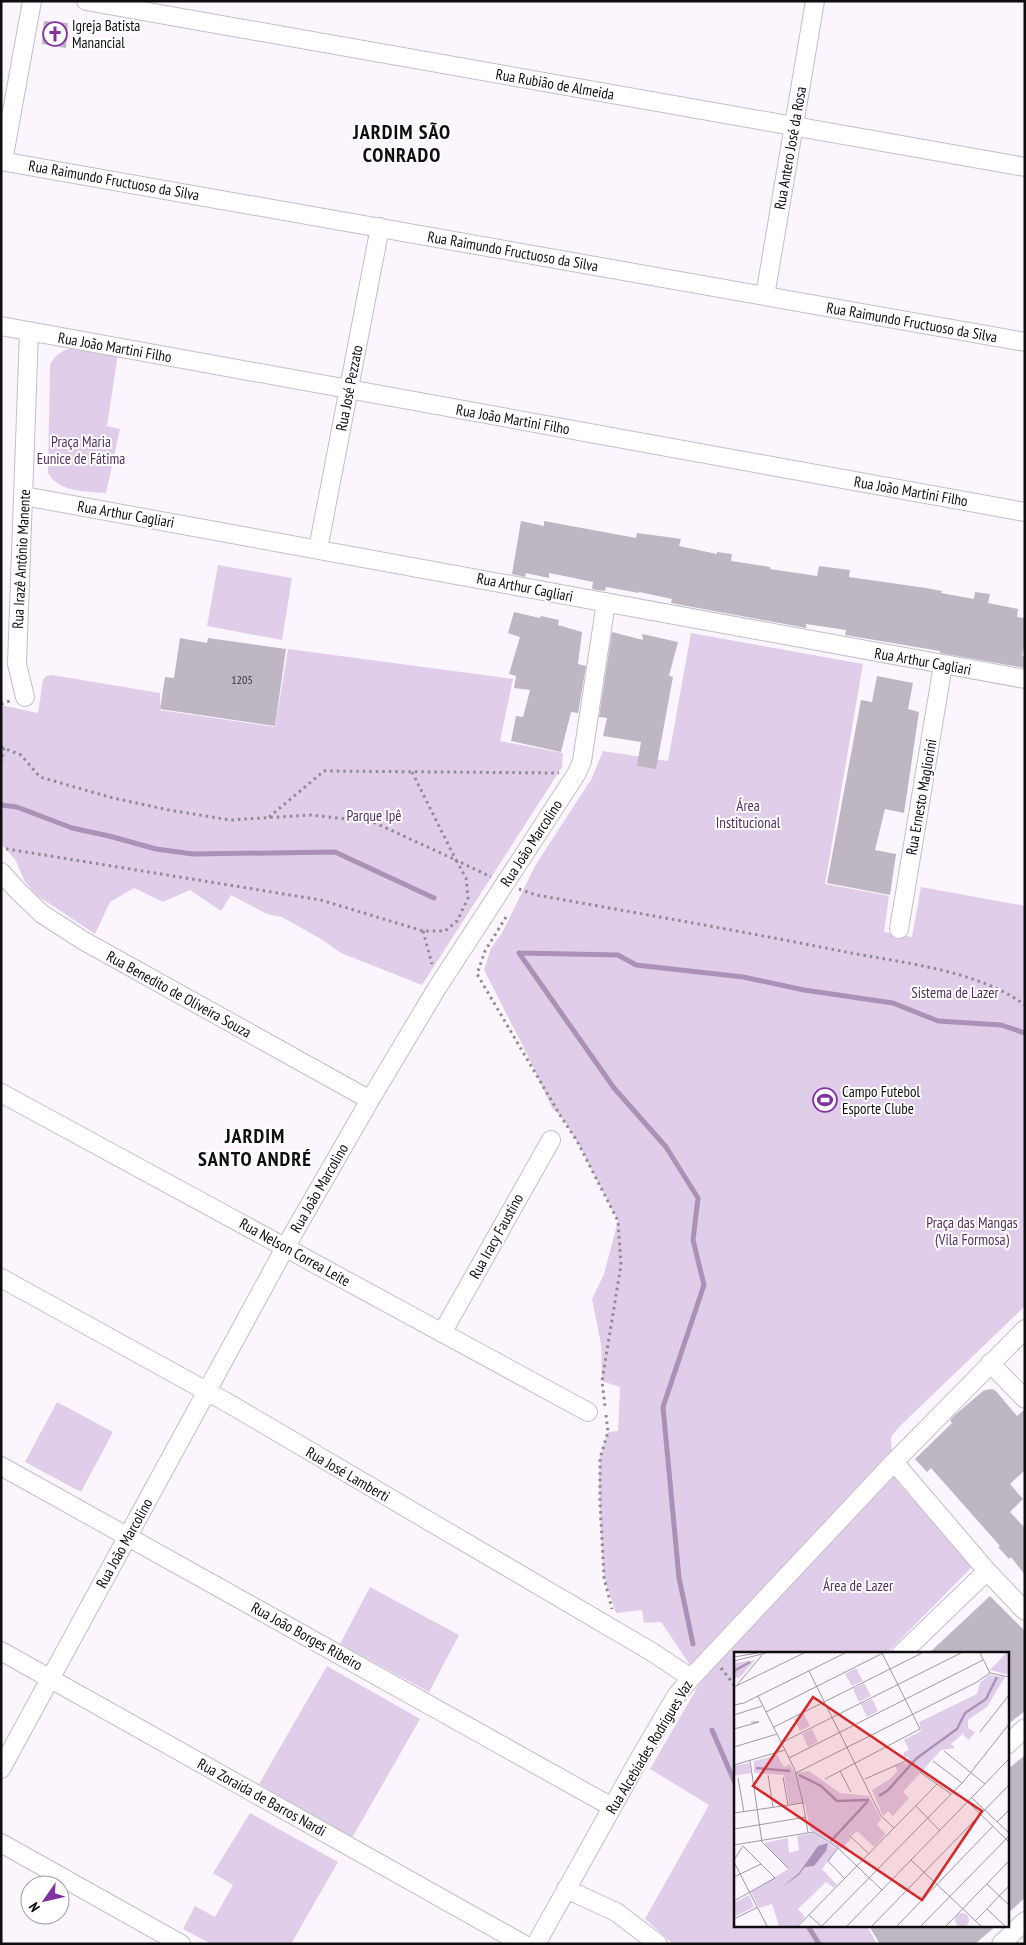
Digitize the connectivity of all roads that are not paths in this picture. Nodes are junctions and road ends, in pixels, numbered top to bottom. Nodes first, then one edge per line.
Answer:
1 (32, 1) edge
2 (86, 1) edge
3 (815, 1) edge
4 (794, 126) junction
5 (2, 161) edge
6 (1025, 168) edge
7 (380, 227) junction
8 (765, 296) junction
9 (1, 326) edge
10 (29, 331) junction
11 (1025, 342) edge
12 (348, 389) junction
13 (24, 496) junction
14 (1025, 512) edge
15 (318, 549) junction
16 (606, 602) junction
17 (943, 664) junction
18 (1025, 680) edge
19 (25, 697) dead end
20 (1, 872) edge
21 (898, 929) dead end
22 (1, 1092) edge
23 (370, 1100) junction
24 (550, 1140) dead end
25 (286, 1246) junction
26 (1, 1278) edge
27 (1025, 1329) edge
28 (442, 1333) junction
29 (990, 1363) junction
30 (206, 1391) junction
31 (1025, 1399) edge
32 (588, 1412) dead end
33 (894, 1462) junction
34 (1, 1466) edge
35 (128, 1536) junction
36 (987, 1571) junction
37 (1025, 1611) edge
38 (1, 1651) edge
39 (904, 1652) edge
40 (691, 1678) junction
41 (50, 1679) junction
42 (1025, 1728) edge
43 (1008, 1744) edge
44 (1, 1769) edge
45 (612, 1807) junction
46 (1, 1844) edge
47 (566, 1889) junction
48 (1025, 1921) edge
49 (181, 1944) edge
50 (523, 1944) edge
51 (536, 1944) edge
52 (658, 1944) edge
53 (1001, 1944) edge

1 - 5 street
2 - 4 street, Rua Rubião de Almeida
3 - 4 street, Rua Antero José da Rosa
4 - 6 street, Rua Rubião de Almeida
4 - 8 street, Rua Antero José da Rosa
5 - 7 street, Rua Raimundo Fructuoso da Silva
7 - 8 street, Rua Raimundo Fructuoso da Silva
7 - 12 street, Rua José Pezzato
8 - 11 street, Rua Raimundo Fructuoso da Silva
9 - 10 street, Rua João Martini Filho
10 - 12 street, Rua João Martini Filho
10 - 13 street, Rua Irazê Antônio Manente
12 - 14 street, Rua João Martini Filho
12 - 15 street, Rua José Pezzato
13 - 15 street, Rua Arthur Cagliari
13 - 19 street, Rua Irazê Antônio Manente
15 - 16 street, Rua Arthur Cagliari
16 - 17 street, Rua Arthur Cagliari
16 - 23 street, Rua João Marcolino
17 - 18 street, Rua Arthur Cagliari
17 - 21 street, Rua Ernesto Magliorini
20 - 23 street, Rua Benedito de Oliveira Souza
22 - 25 street, Rua Nelson Correa Leite
23 - 25 street, Rua João Marcolino
24 - 28 street, Rua Iracy Faustino
25 - 28 street, Rua Nelson Correa Leite
25 - 30 street, Rua João Marcolino
26 - 30 street, Rua José Lamberti
27 - 29 street, Rua Alcebíades Rodrigues Vaz
28 - 32 street, Rua Nelson Correa Leite
29 - 31 street
29 - 33 street, Rua Alcebíades Rodrigues Vaz
30 - 35 street, Rua João Marcolino
30 - 40 street, Rua José Lamberti
33 - 36 street
33 - 40 street, Rua Alcebíades Rodrigues Vaz
34 - 35 street, Rua João Borges Ribeiro
35 - 41 street, Rua João Marcolino
35 - 45 street, Rua João Borges Ribeiro
36 - 37 street
36 - 39 street
38 - 41 street, Rua Zoraida de Barros Nardi
40 - 45 street, Rua Alcebíades Rodrigues Vaz
41 - 44 street, Rua João Marcolino
41 - 50 street, Rua Zoraida de Barros Nardi
42 - 43 street
45 - 47 street, Rua Alcebíades Rodrigues Vaz
46 - 49 street
47 - 51 street, Rua Alcebíades Rodrigues Vaz
47 - 52 street
48 - 53 street

